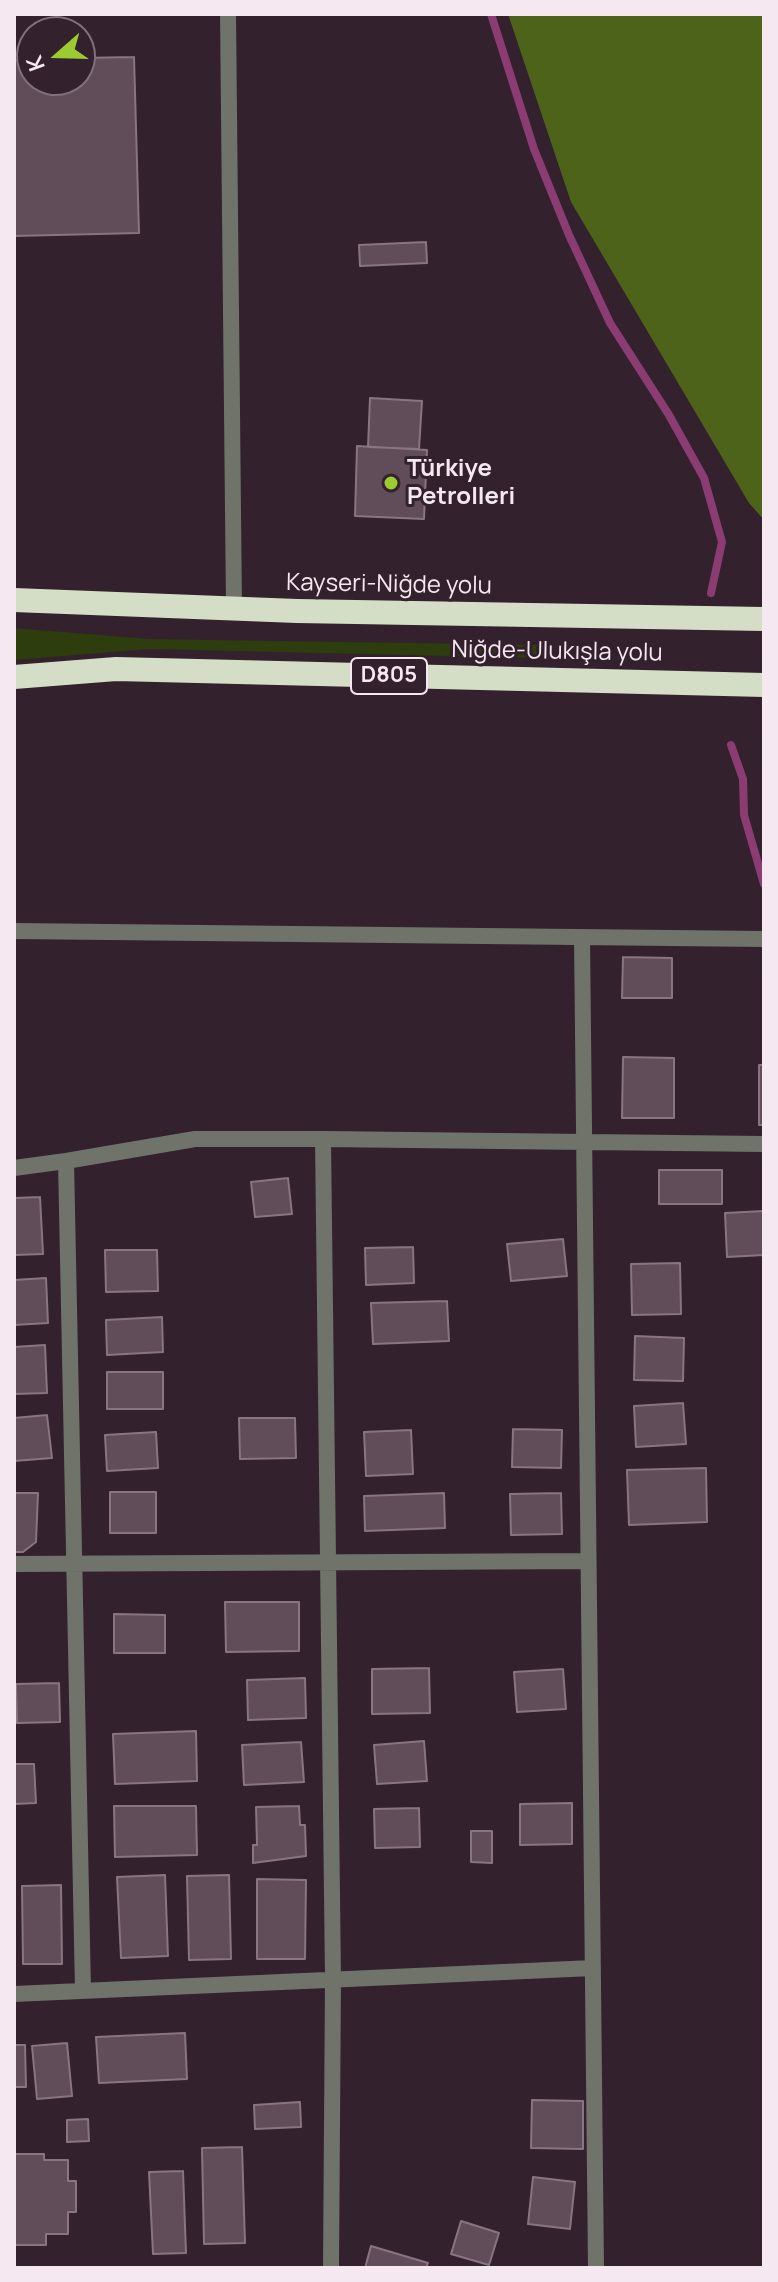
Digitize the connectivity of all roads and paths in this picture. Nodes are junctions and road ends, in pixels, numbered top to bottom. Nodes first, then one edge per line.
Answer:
1 (228, 14) edge
2 (14, 600) edge
3 (234, 609) junction
4 (764, 619) edge
5 (14, 677) edge
6 (764, 685) edge
7 (14, 931) edge
8 (582, 937) junction
9 (764, 939) edge
10 (323, 1139) junction
11 (584, 1140) junction
12 (764, 1144) edge
13 (66, 1161) junction
14 (14, 1168) edge
15 (588, 1561) junction
16 (326, 1562) junction
17 (74, 1563) junction
18 (14, 1564) edge
19 (593, 1968) junction
20 (333, 1979) junction
21 (83, 1990) junction
22 (14, 1994) edge
23 (331, 2268) edge
24 (596, 2268) edge

1 - 3 street
2 - 3 highway, Kayseri-Niğde yolu
3 - 4 highway, Kayseri-Niğde yolu
5 - 6 highway, Niğde-Ulukışla yolu / D805
7 - 8 street
8 - 9 street
8 - 11 street
10 - 11 street
10 - 13 street
10 - 16 street
11 - 12 street
11 - 15 street
13 - 14 street
13 - 17 street
15 - 16 street
15 - 19 street
16 - 17 street
16 - 20 street
17 - 18 street
17 - 21 street
19 - 20 street
19 - 24 street
20 - 21 street
20 - 23 street
21 - 22 street

